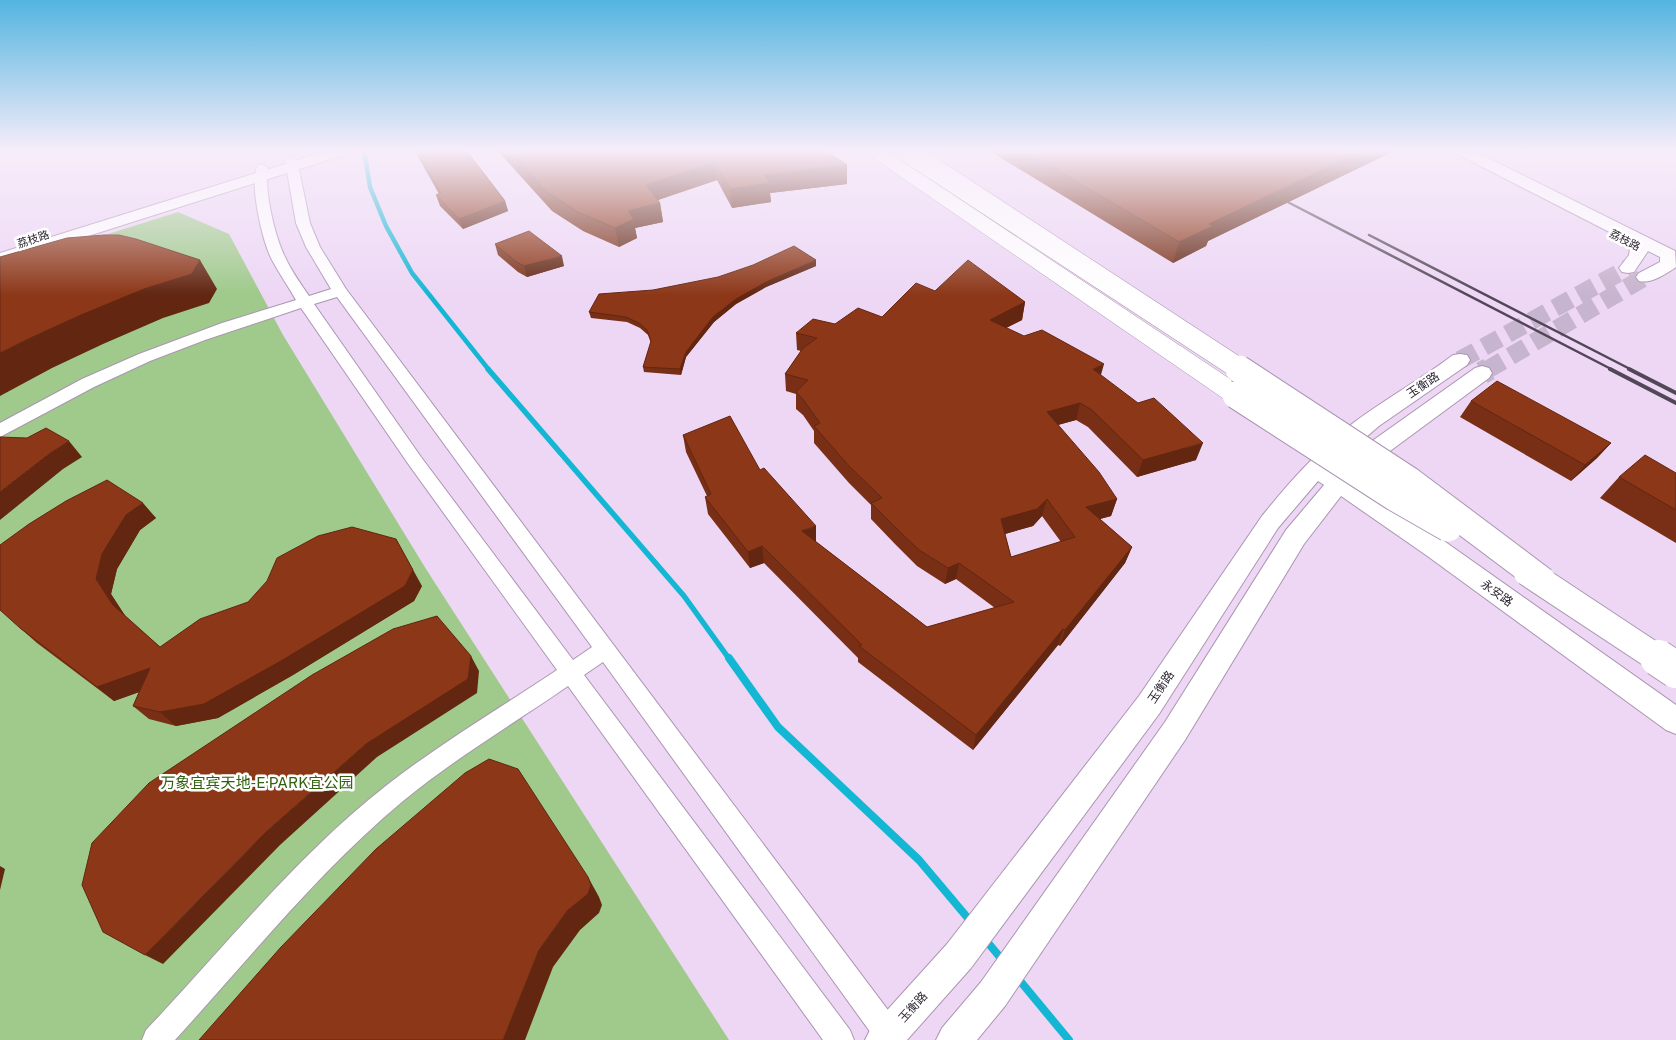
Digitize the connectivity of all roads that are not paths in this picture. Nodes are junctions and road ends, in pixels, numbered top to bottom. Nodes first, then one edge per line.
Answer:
1 (173, 199) edge
2 (184, 199) edge
3 (263, 199) edge
4 (297, 199) edge
5 (946, 199) edge
6 (980, 199) edge
7 (1547, 199) edge
8 (1553, 199) edge
9 (1640, 244) junction
10 (0, 249) edge
11 (0, 259) edge
12 (1628, 268) tunnel mouth
13 (1645, 277) tunnel mouth
14 (340, 290) junction
15 (305, 302) junction
16 (1460, 360) tunnel mouth
17 (1482, 373) tunnel mouth
18 (0, 431) edge
19 (1337, 448) junction
20 (1359, 462) junction
21 (1317, 469) junction
22 (1339, 484) junction
23 (1543, 581) junction
24 (606, 649) junction
25 (1676, 670) edge
26 (570, 672) junction
27 (1676, 678) edge
28 (1676, 721) edge
29 (889, 1038) edge
30 (156, 1040) edge
31 (840, 1040) edge
32 (954, 1040) edge

1 - 10 street, 荔枝路
2 - 11 street, 荔枝路
3 - 15 street
4 - 14 street
5 - 23 main road, bridge
6 - 23 main road, bridge
7 - 9 street, 荔枝路
8 - 9 street, 荔枝路
9 - 12 street
9 - 13 street, 荔枝路
14 - 15 street
14 - 24 street
15 - 18 street
15 - 26 street
16 - 19 street, 玉衡路
17 - 20 street, 玉衡路
19 - 20 street
19 - 21 street, 玉衡路
20 - 22 street, 玉衡路
20 - 27 street
21 - 22 street, 永安路
21 - 29 street, 玉衡路
22 - 28 street, 永安路
22 - 32 street, 玉衡路
23 - 25 main road, bridge
24 - 26 street
24 - 29 street
26 - 30 street
26 - 31 street

